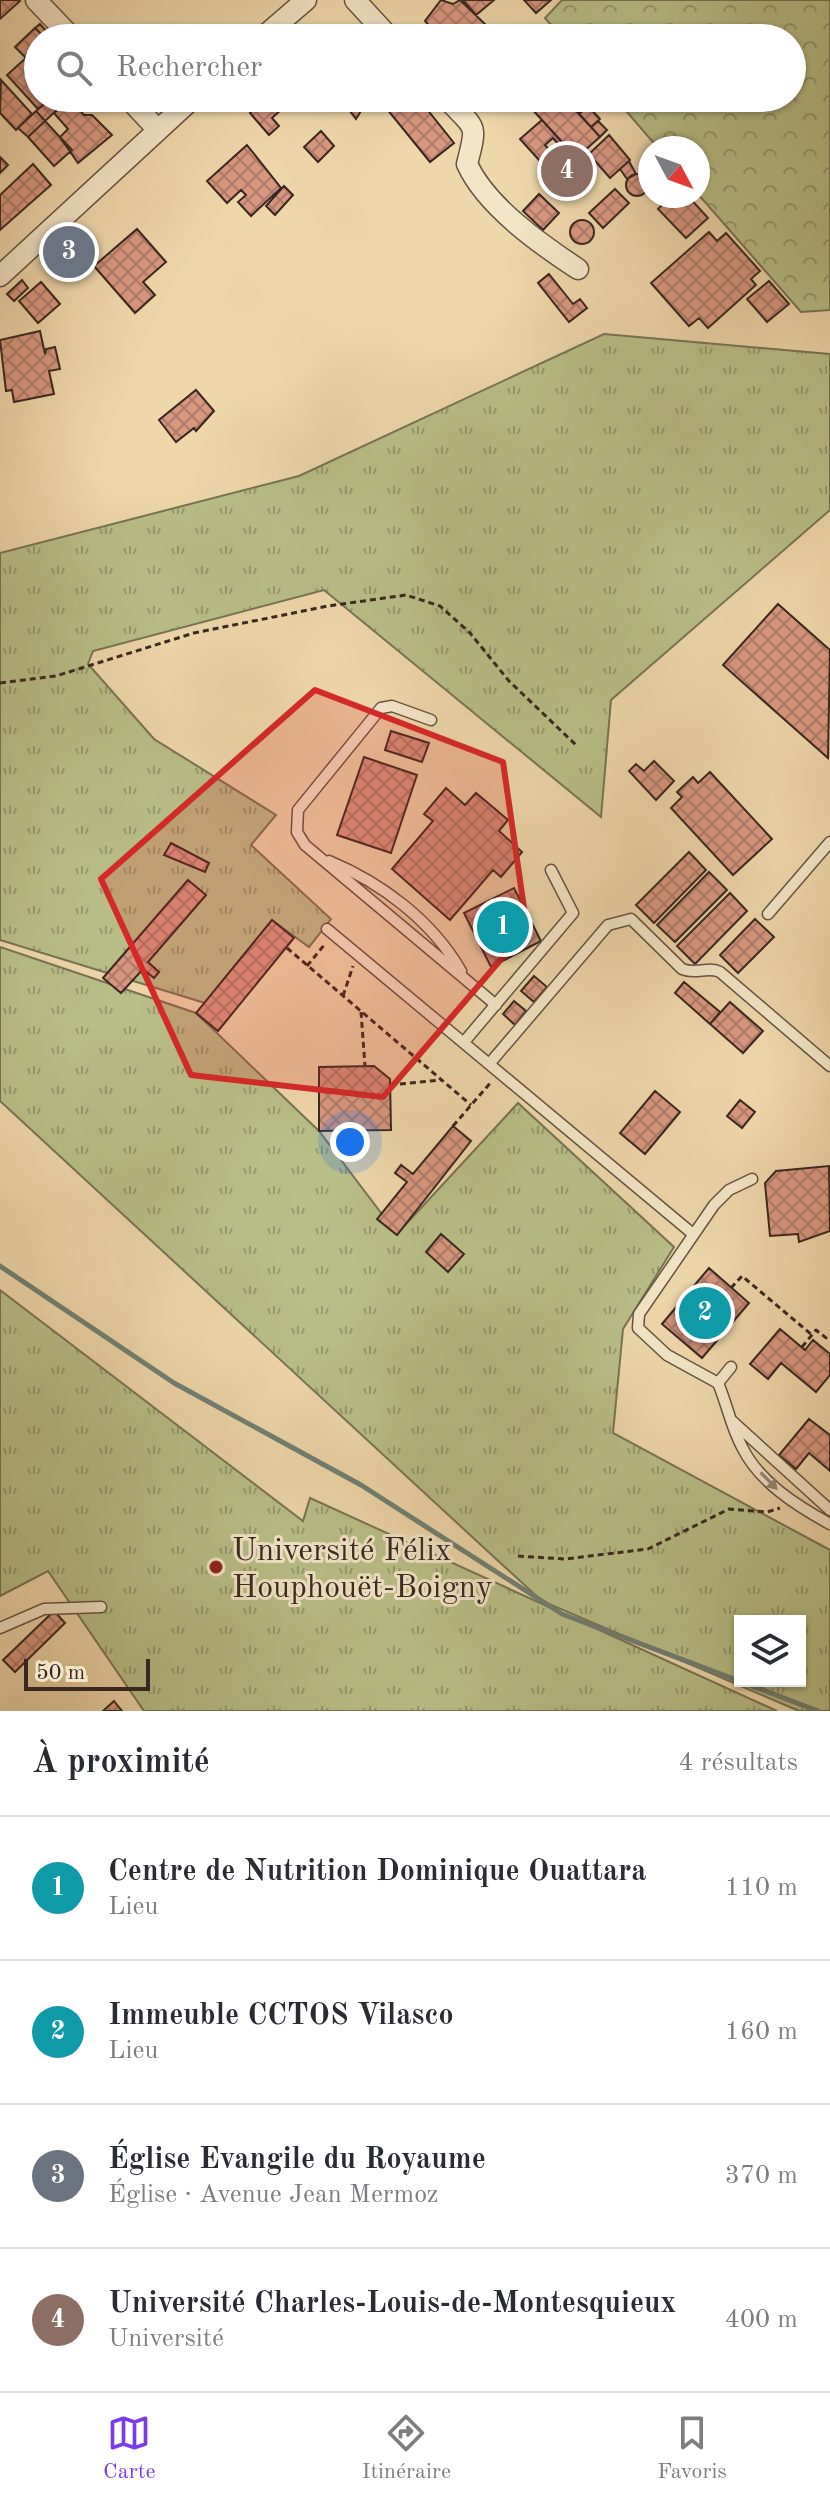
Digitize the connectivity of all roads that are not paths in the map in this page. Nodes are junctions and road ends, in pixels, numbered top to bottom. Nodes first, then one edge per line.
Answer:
1 (36, 0) edge
2 (306, 0) edge
3 (355, 0) edge
4 (59, 24) edge
5 (278, 24) edge
6 (377, 24) edge
7 (141, 112) edge
8 (177, 112) edge
9 (459, 112) edge
10 (157, 129) junction
11 (578, 269) dead end
12 (0, 276) edge
13 (431, 720) dead end
14 (830, 842) edge
15 (318, 857) junction
16 (551, 870) dead end
17 (768, 914) dead end
18 (331, 931) road end
19 (466, 980) junction
20 (496, 1005) junction
21 (464, 1042) junction
22 (490, 1063) junction
23 (830, 1066) edge
24 (752, 1179) dead end
25 (693, 1234) junction
26 (731, 1367) dead end
27 (718, 1383) junction
28 (729, 1417) junction
29 (830, 1510) edge
30 (830, 1524) edge
31 (101, 1607) dead end
32 (0, 1628) edge

1 - 4 street
2 - 5 street
3 - 6 street
7 - 10 street
8 - 10 street
9 - 11 street
10 - 12 street
13 - 15 lane
14 - 17 lane
15 - 19 lane
15 - 19 lane
16 - 20 lane
18 - 21 lane
19 - 20 lane
20 - 21 lane
21 - 22 lane
22 - 23 lane
22 - 25 lane
24 - 25 lane
25 - 27 lane
26 - 27 lane
27 - 28 lane
28 - 29 lane
28 -> 30 lane
31 - 32 lane

